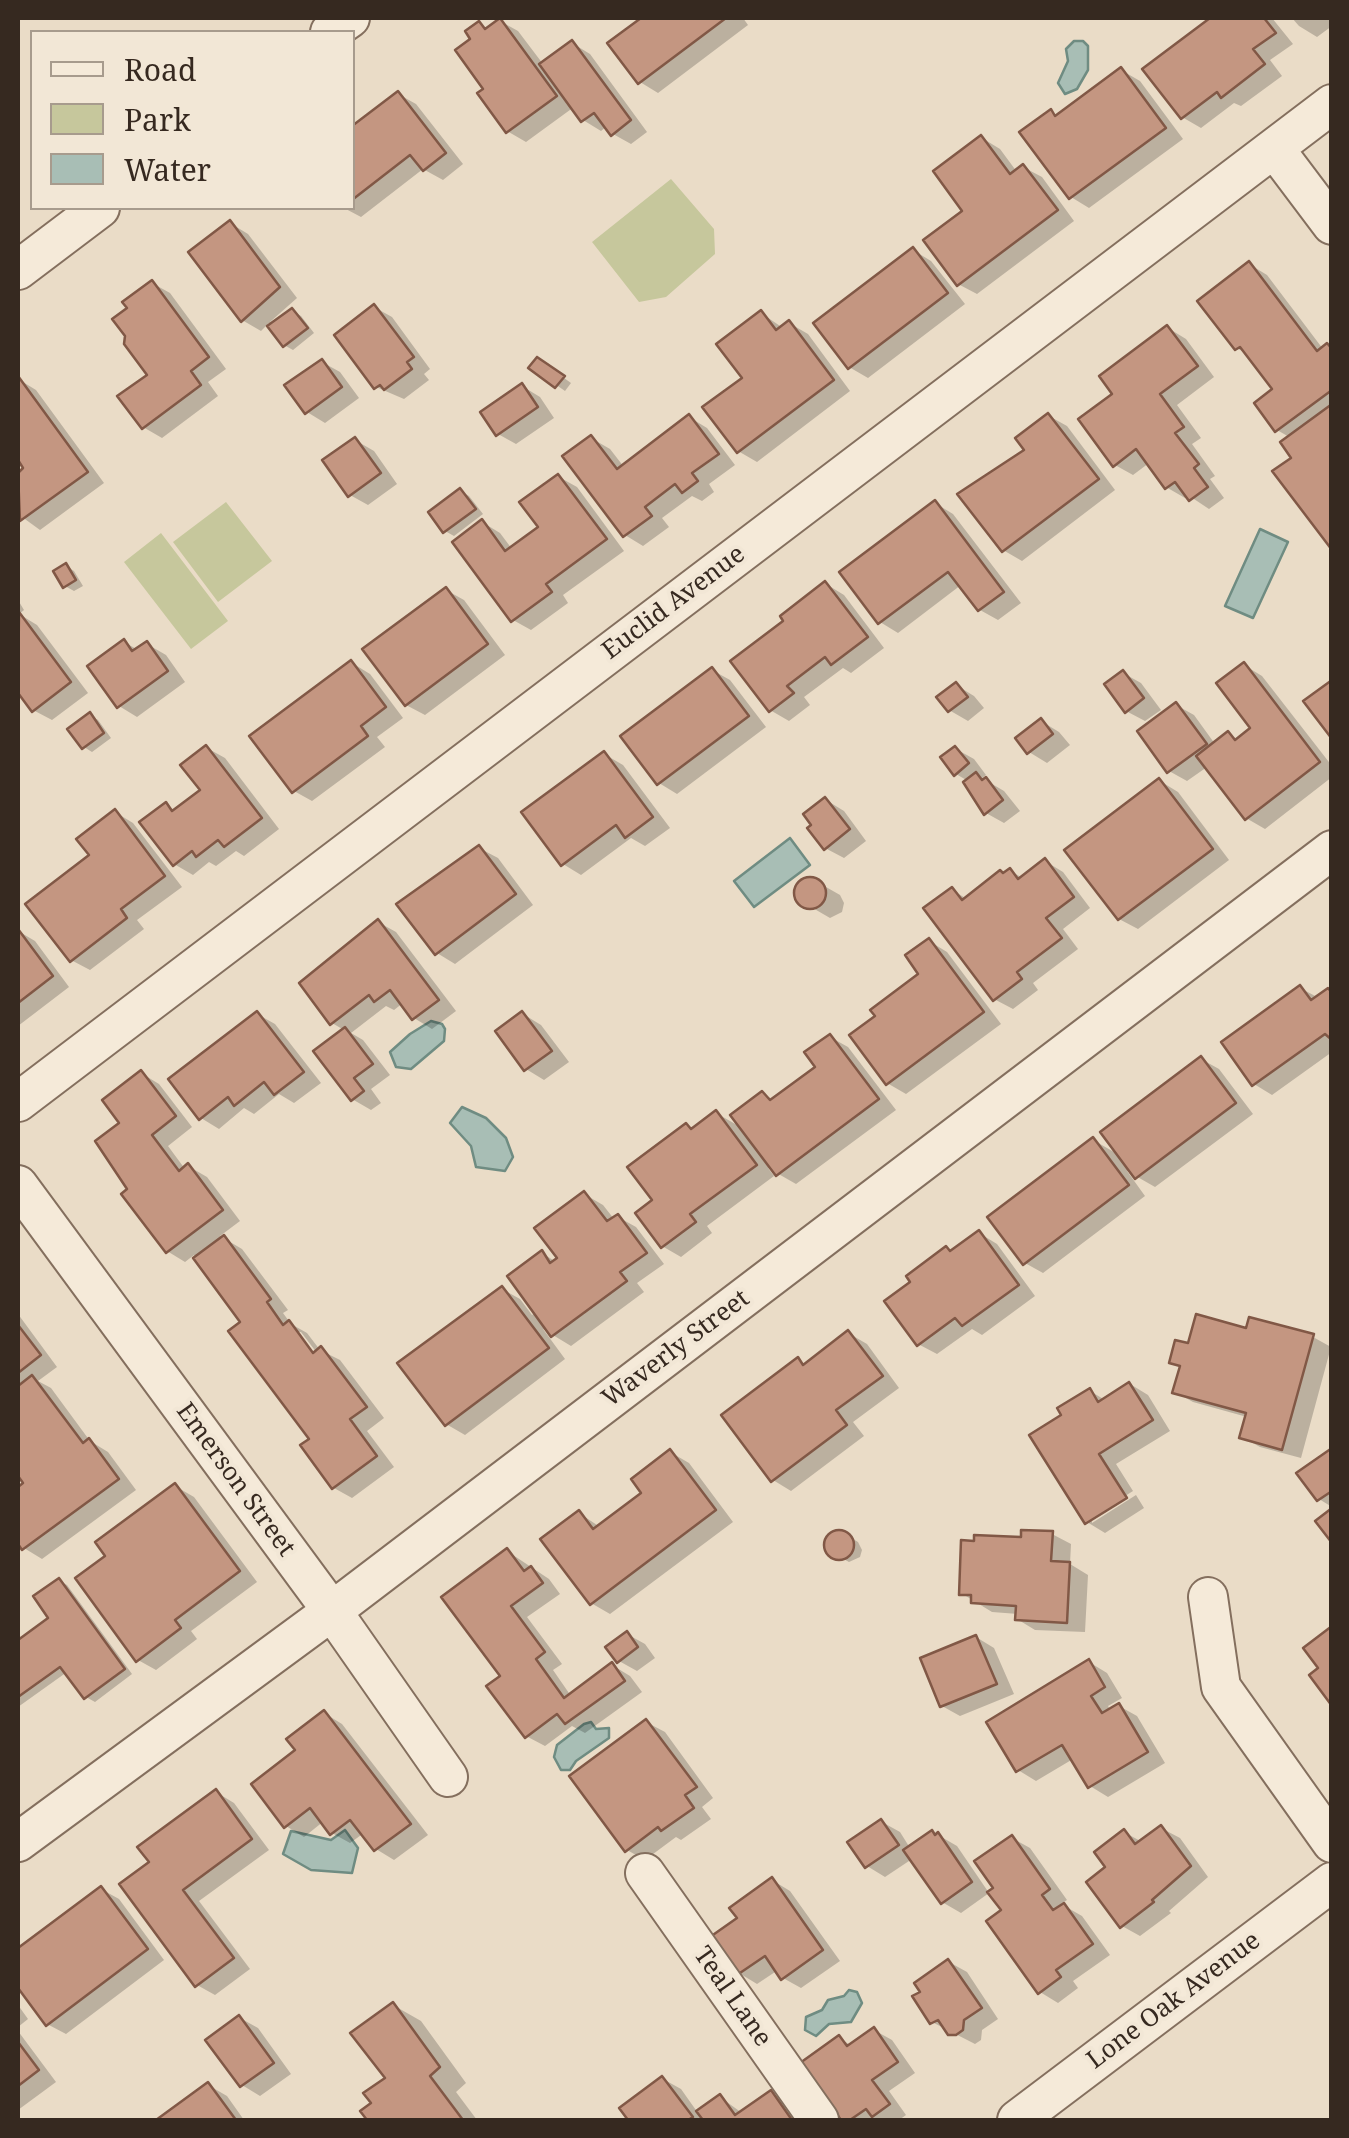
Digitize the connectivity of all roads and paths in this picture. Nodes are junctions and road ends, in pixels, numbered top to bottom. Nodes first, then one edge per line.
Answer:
1 (1332, 104) edge
2 (1274, 148) junction
3 (97, 210) edge
4 (1332, 226) edge
5 (18, 270) edge
6 (1332, 850) edge
7 (18, 1102) edge
8 (18, 1186) edge
9 (1208, 1597) dead end
10 (332, 1611) junction
11 (448, 1777) dead end
12 (18, 1842) edge
13 (1332, 1843) edge
14 (645, 1872) dead end
15 (1332, 1882) edge
16 (818, 2120) edge
17 (1017, 2120) edge

1 - 2 street, Euclid Avenue
2 - 4 street
2 - 7 street, Euclid Avenue
3 - 5 street
6 - 10 street, Waverly Street
8 - 10 street, Emerson Street
9 - 13 street
10 - 11 street, Emerson Street
10 - 12 street, Waverly Street
14 - 16 street, Teal Lane
15 - 17 street, Lone Oak Avenue

